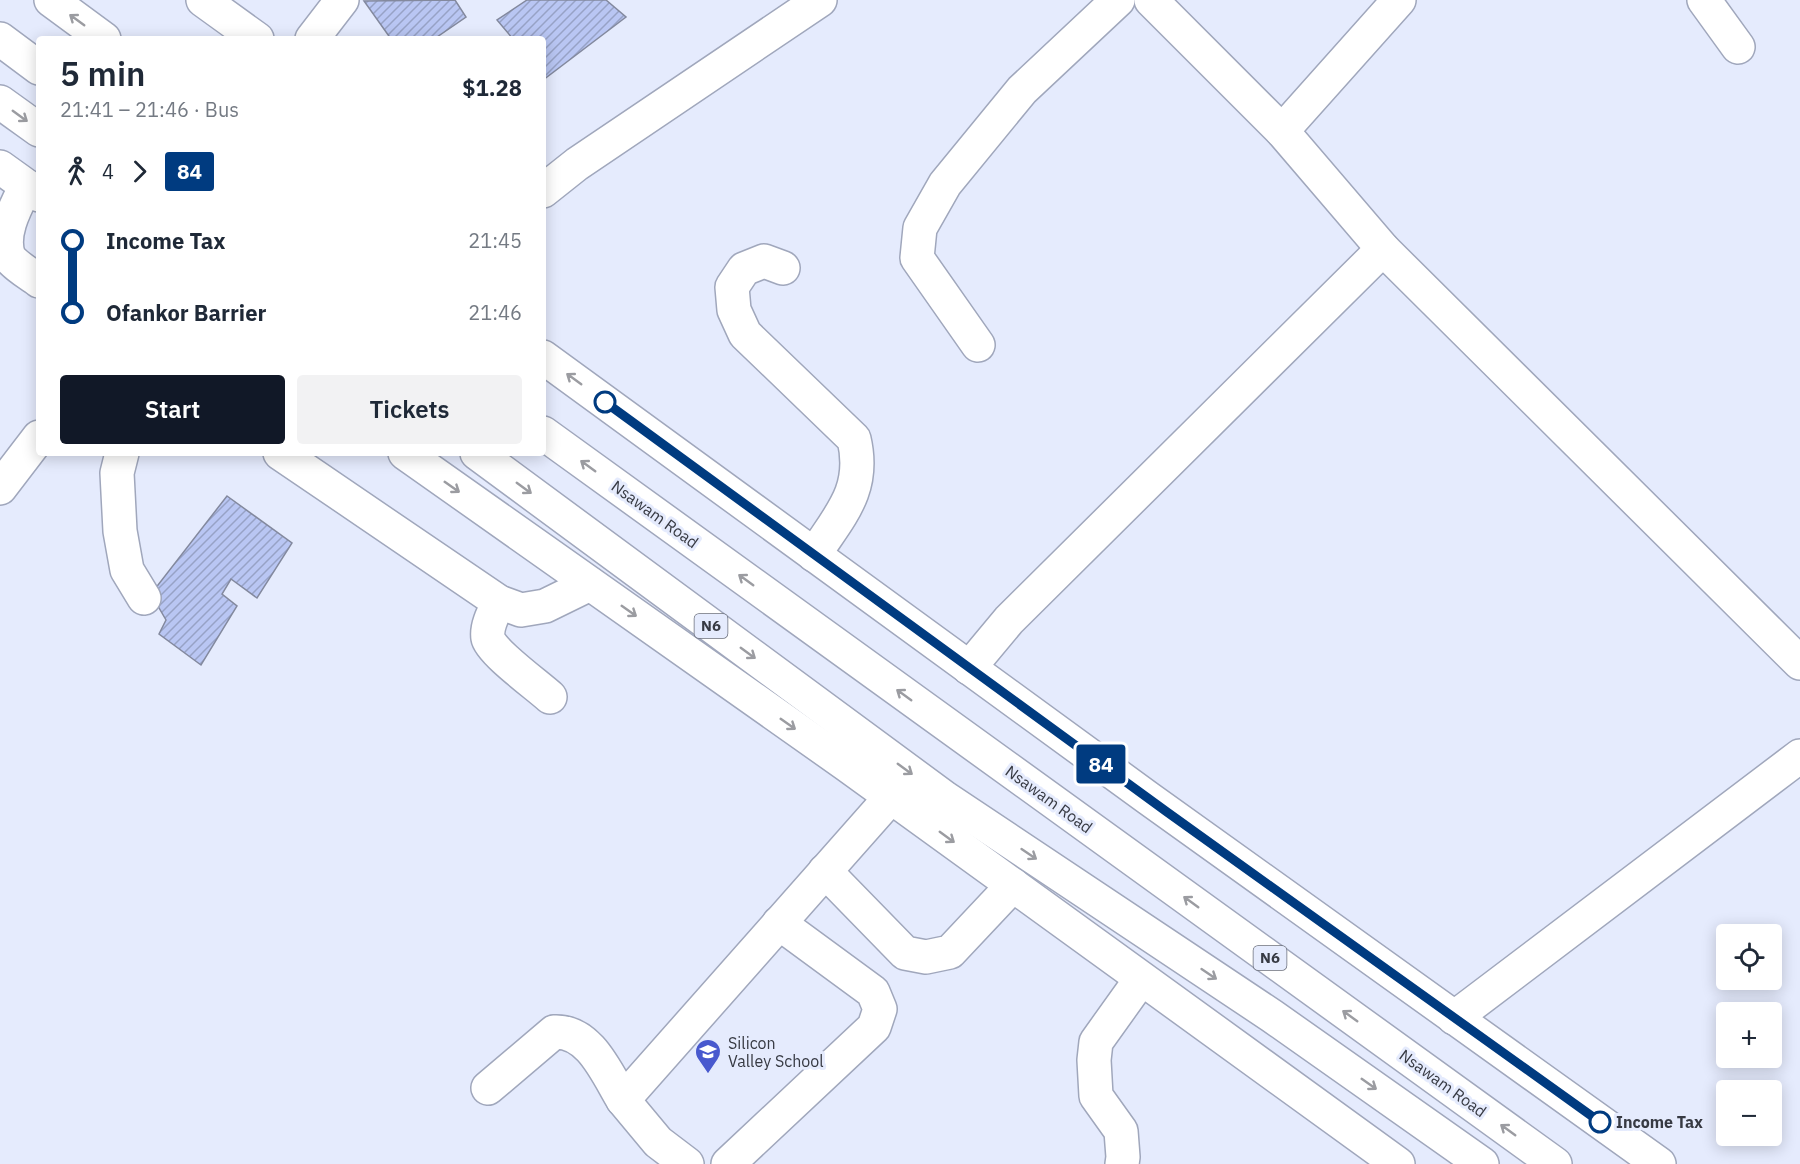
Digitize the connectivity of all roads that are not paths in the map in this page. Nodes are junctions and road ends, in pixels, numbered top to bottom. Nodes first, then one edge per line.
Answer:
1 (51, 0) edge
2 (203, 0) edge
3 (342, 0) edge
4 (819, 0) edge
5 (1118, 0) edge
6 (1151, 0) edge
7 (1399, 0) edge
8 (1704, 0) edge
9 (100, 36) edge
10 (253, 36) edge
11 (314, 36) edge
12 (0, 39) edge
13 (1738, 47) dead end
14 (36, 66) edge
15 (0, 102) edge
16 (36, 128) edge
17 (1282, 131) junction
18 (22, 183) edge
19 (546, 188) edge
20 (1383, 249) junction
21 (783, 268) dead end
22 (36, 279) edge
23 (978, 345) dead end
24 (546, 359) edge
25 (546, 435) edge
26 (36, 441) edge
27 (121, 456) edge
28 (284, 456) edge
29 (409, 456) edge
30 (481, 456) edge
31 (0, 488) edge
32 (814, 555) junction
33 (590, 584) junction
34 (144, 598) dead end
35 (499, 602) junction
36 (1800, 663) edge
37 (969, 668) junction
38 (550, 697) dead end
39 (1800, 756) edge
40 (891, 797) junction
41 (825, 871) junction
42 (1013, 885) junction
43 (779, 923) junction
44 (1141, 979) junction
45 (1454, 1018) junction
46 (488, 1088) dead end
47 (623, 1100) junction
48 (687, 1164) edge
49 (728, 1164) edge
50 (1122, 1164) edge
51 (1398, 1164) edge
52 (1482, 1164) edge
53 (1555, 1164) edge
54 (1659, 1164) edge

9 -> 1 main road
2 - 10 main road
3 - 11 main road
4 - 19 main road
5 - 23 main road
6 - 17 main road
7 - 17 main road
8 - 13 main road
12 - 14 main road
15 -> 16 main road
17 - 20 main road
18 - 22 main road
20 - 36 main road
20 - 37 main road
21 - 32 main road
32 -> 24 main road
53 -> 25 main road, Nsawam Road / N6
26 - 31 main road
27 - 34 main road
28 - 35 main road
29 -> 33 main road
30 -> 52 main road, N6
32 - 37 main road
33 - 35 main road
33 -> 40 main road
35 - 38 main road
37 - 45 main road
39 - 45 main road
40 - 41 main road
40 -> 42 main road
41 - 42 main road
41 - 43 main road
42 - 44 main road
43 - 47 main road
43 - 49 main road
44 - 50 main road
44 - 51 main road
45 - 54 main road
46 - 47 main road
47 - 48 main road

